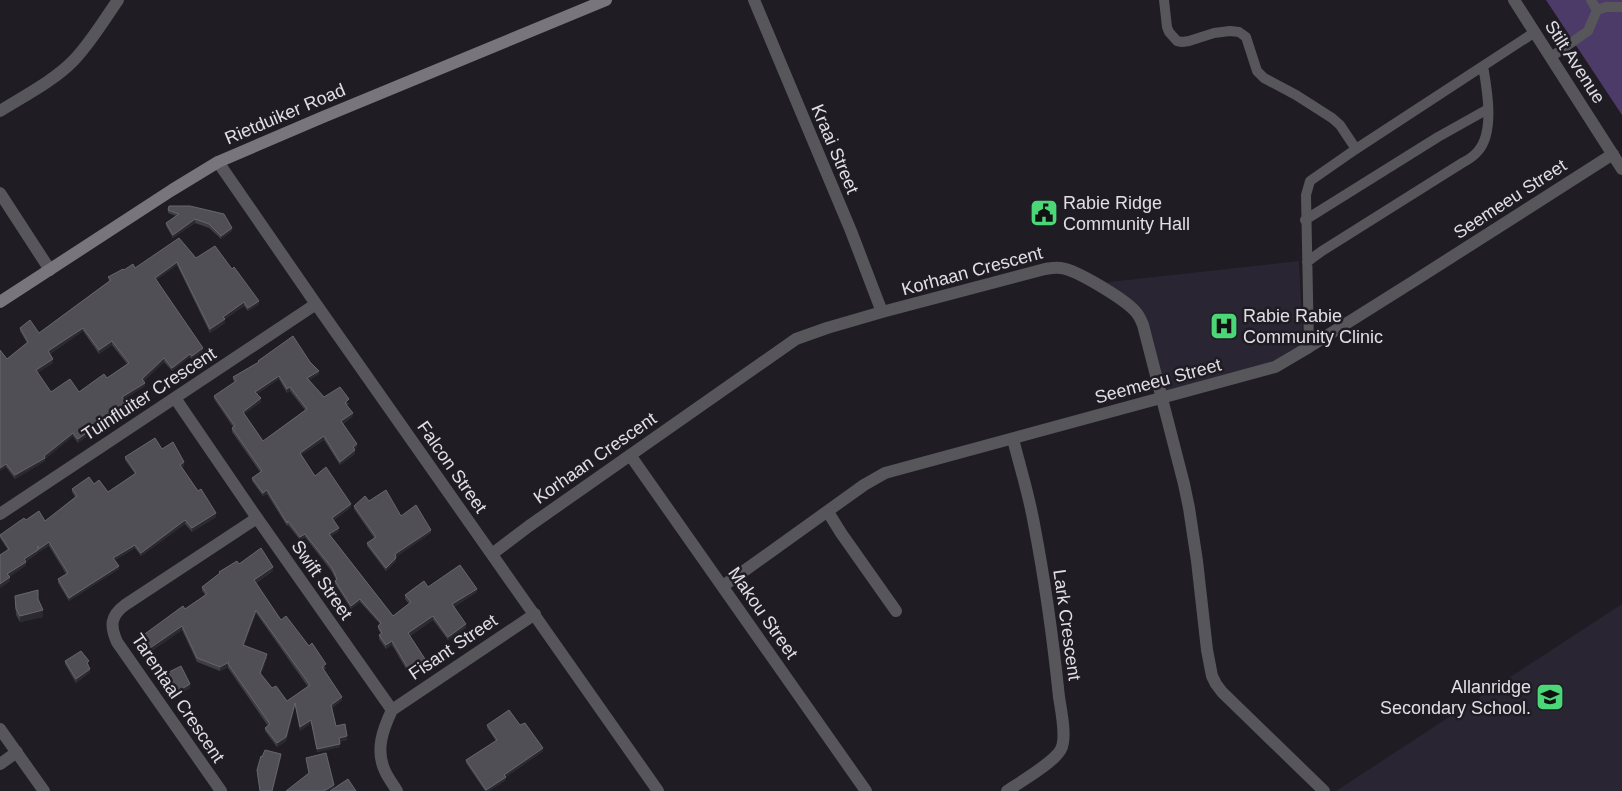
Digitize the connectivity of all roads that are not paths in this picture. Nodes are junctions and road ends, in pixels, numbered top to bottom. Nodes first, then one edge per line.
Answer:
1 (118, 0) edge
2 (606, 0) edge
3 (754, 0) edge
4 (1164, 0) edge
5 (1514, 0) edge
6 (1591, 0) edge
7 (1622, 7) edge
8 (1597, 10) junction
9 (1535, 32) junction
10 (1551, 58) junction
11 (1483, 66) junction
12 (1488, 109) junction
13 (0, 111) edge
14 (1356, 149) junction
15 (1612, 154) junction
16 (218, 162) junction
17 (1622, 169) edge
18 (0, 193) edge
19 (1306, 220) junction
20 (1308, 262) junction
21 (50, 270) junction
22 (0, 302) edge
23 (316, 304) junction
24 (882, 312) junction
25 (1310, 347) junction
26 (175, 398) junction
27 (1162, 398) junction
28 (1013, 439) junction
29 (630, 455) junction
30 (828, 512) junction
31 (0, 514) edge
32 (256, 518) junction
33 (492, 554) junction
34 (723, 586) junction
35 (896, 611) dead end
36 (535, 614) junction
37 (392, 710) junction
38 (0, 729) edge
39 (16, 752) junction
40 (0, 764) edge
41 (44, 791) edge
42 (221, 791) edge
43 (397, 791) edge
44 (658, 791) edge
45 (866, 791) edge
46 (1007, 791) edge
47 (1324, 791) edge

1 - 13 street
2 - 16 street, Rietduiker Road
3 - 24 street, Kraai Street
4 - 14 lane
5 - 9 street, Stilt Avenue
6 - 8 lane
7 - 8 lane
8 - 10 lane
9 - 10 street, Stilt Avenue
9 - 11 lane
10 - 15 street, Stilt Avenue
11 - 12 lane
11 - 14 lane
12 - 19 lane
12 - 20 lane
14 - 19 lane
15 - 17 street, Stilt Avenue
15 - 25 street, Seemeeu Street
16 - 21 street, Rietduiker Road
16 - 23 street, Falcon Street
18 - 21 street
19 - 20 lane
20 - 25 lane
21 - 22 street, Rietduiker Road
23 - 26 street, Tuinfluiter Crescent
23 - 33 street, Falcon Street
24 - 27 street, Korhaan Crescent
24 - 29 street, Korhaan Crescent
25 - 27 street, Seemeeu Street
26 - 31 street, Tuinfluiter Crescent
26 - 32 street, Swift Street
27 - 28 street, Seemeeu Street
27 - 47 street, Korhaan Crescent
28 - 30 street, Seemeeu Street
28 - 46 street, Lark Crescent
29 - 33 street, Korhaan Crescent
29 - 34 street, Makou Street
30 - 34 street, Seemeeu Street
30 - 35 street
32 - 37 street, Swift Street
32 - 42 street, Tarentaal Crescent
33 - 36 street, Falcon Street
34 - 45 street, Makou Street
36 - 37 street, Fisant Street
36 - 44 street, Falcon Street
37 - 43 street
38 - 39 street
39 - 40 street
39 - 41 street

